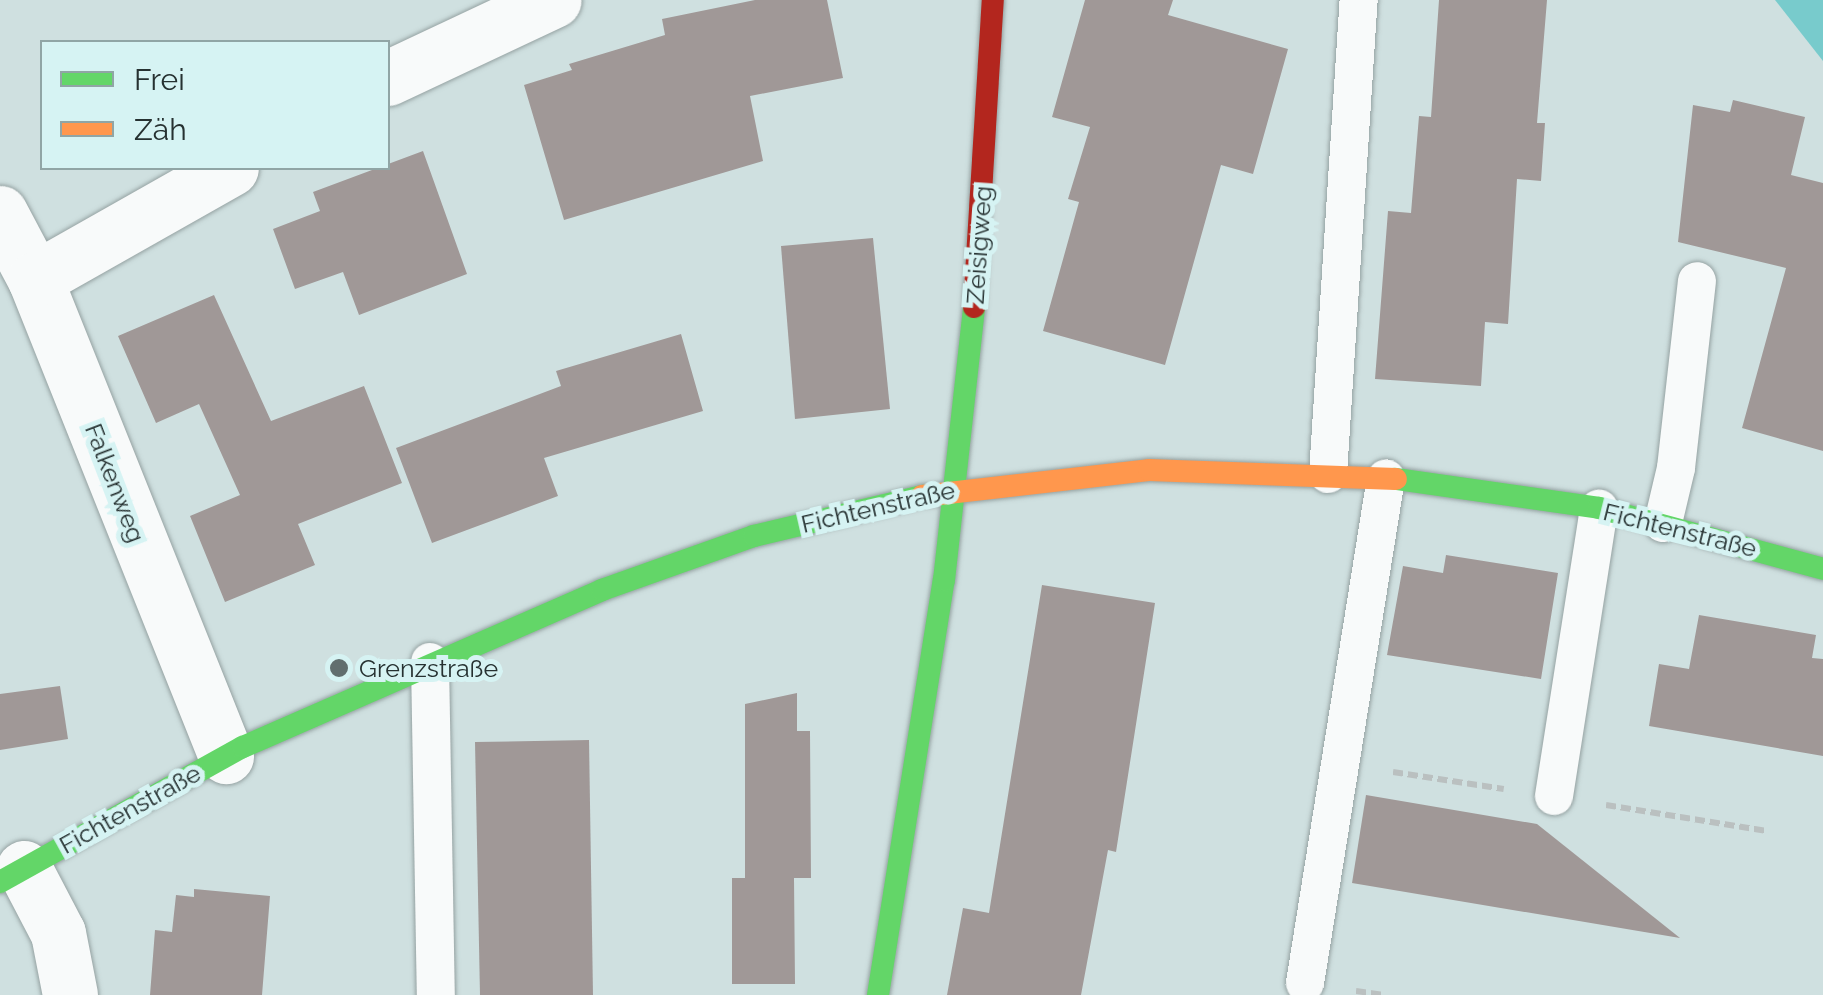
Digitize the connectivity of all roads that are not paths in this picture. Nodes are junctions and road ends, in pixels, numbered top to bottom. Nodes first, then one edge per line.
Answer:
1 (554, 0) edge
2 (993, 0) edge
3 (1358, 0) edge
4 (390, 77) edge
5 (227, 170) edge
6 (0, 213) edge
7 (35, 279) junction
8 (1696, 282) dead end
9 (1328, 474) junction
10 (1386, 478) junction
11 (954, 488) junction
12 (1599, 508) junction
13 (1663, 522) junction
14 (1823, 569) edge
15 (430, 662) junction
16 (226, 756) junction
17 (1554, 796) dead end
18 (12, 875) edge
19 (1305, 983) dead end
20 (70, 995) edge
21 (436, 995) edge
22 (878, 995) edge

1 - 4 street
2 - 11 street, Zeisigweg
3 - 9 lane
5 - 7 street
6 - 7 street, Falkenweg
7 - 16 street, Falkenweg
8 - 13 lane
9 - 10 street, Fichtenstraße
9 - 11 street, Fichtenstraße
10 - 12 street, Fichtenstraße
10 - 19 lane
11 - 15 street, Fichtenstraße
11 - 22 street
12 - 13 street, Fichtenstraße
12 - 17 lane
13 - 14 street, Fichtenstraße
15 - 16 street, Fichtenstraße
15 - 21 lane
16 - 18 street, Fichtenstraße
18 - 20 street

